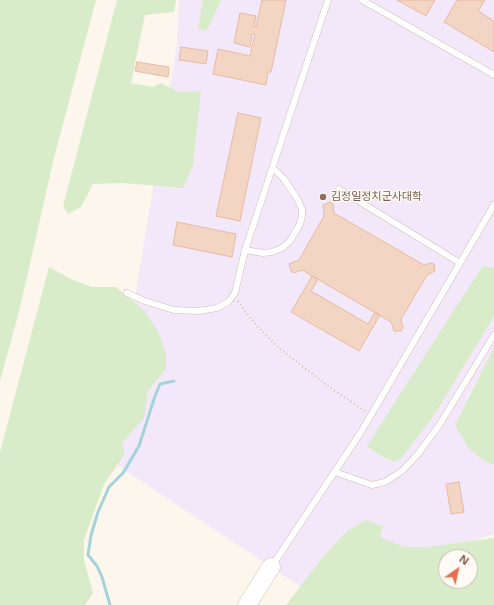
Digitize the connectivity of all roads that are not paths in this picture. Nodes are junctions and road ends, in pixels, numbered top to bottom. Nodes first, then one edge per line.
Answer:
1 (328, 0) edge
2 (362, 0) edge
3 (494, 75) edge
4 (272, 168) junction
5 (339, 189) dead end
6 (494, 205) edge
7 (245, 250) junction
8 (460, 263) junction
9 (127, 294) dead end
10 (494, 335) edge
11 (335, 472) junction
12 (271, 567) joint
13 (247, 605) edge

1 - 4 lane
2 - 3 lane
4 - 7 lane
4 - 7 lane
5 - 8 lane
6 - 8 lane
7 - 9 lane
8 - 11 lane
10 - 11 lane
11 - 12 lane
12 - 13 street

